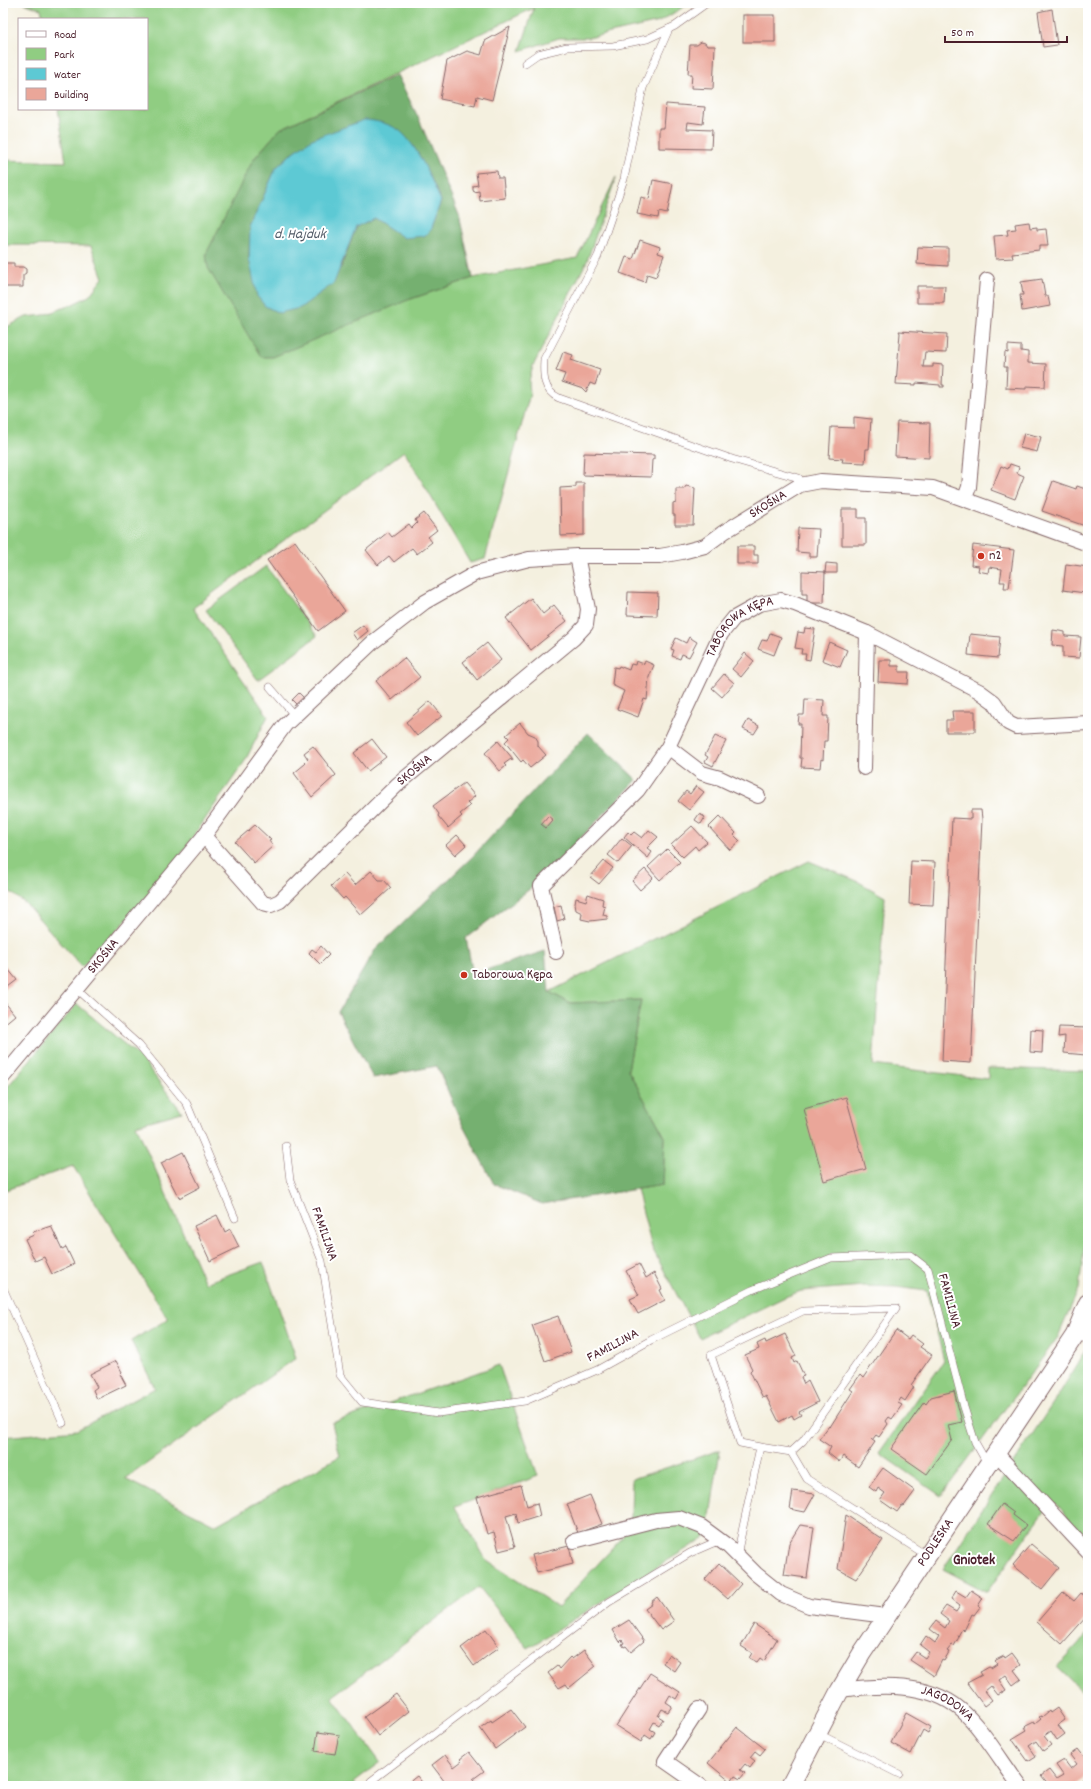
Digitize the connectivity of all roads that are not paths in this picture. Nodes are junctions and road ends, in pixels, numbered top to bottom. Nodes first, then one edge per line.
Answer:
1 (707, 3) edge
2 (669, 29) junction
3 (525, 63) dead end
4 (987, 280) dead end
5 (800, 485) junction
6 (965, 498) junction
7 (1088, 544) edge
8 (576, 556) junction
9 (867, 632) junction
10 (270, 687) dead end
11 (295, 716) junction
12 (1088, 723) edge
13 (668, 747) junction
14 (864, 768) dead end
15 (758, 796) dead end
16 (204, 836) junction
17 (556, 952) dead end
18 (77, 989) junction
19 (3, 1077) edge
20 (286, 1146) dead end
21 (235, 1218) dead end
22 (3, 1288) edge
23 (1088, 1303) edge
24 (1081, 1337) edge
25 (63, 1423) dead end
26 (760, 1447) junction
27 (791, 1452) junction
28 (992, 1459) junction
29 (720, 1540) junction
30 (574, 1541) dead end
31 (1088, 1552) edge
32 (736, 1555) junction
33 (926, 1555) junction
34 (886, 1616) junction
35 (840, 1690) junction
36 (700, 1709) dead end
37 (817, 1733) junction
38 (899, 1774) dead end
39 (371, 1781) dead end
40 (701, 1786) edge
41 (790, 1786) edge
42 (1020, 1786) edge

1 - 2 lane
2 - 3 lane
2 - 5 lane
4 - 6 street
5 - 6 street, SKOŚNA
5 - 8 street, SKOŚNA
6 - 7 street, SKOŚNA
8 - 11 street, SKOŚNA
8 - 16 street, SKOŚNA
9 - 12 street, TABOROWA KĘPA
9 - 13 street, TABOROWA KĘPA
9 - 14 street
10 - 11 lane
11 - 16 street, SKOŚNA
13 - 15 street
13 - 17 street, TABOROWA KĘPA
16 - 18 street, SKOŚNA
18 - 19 street, SKOŚNA
18 - 21 lane
20 - 28 lane, FAMILIJNA
22 - 25 lane
23 - 24 street, PODLESKA
24 - 28 street, PODLESKA
26 - 27 lane
26 - 27 lane
26 - 32 lane
27 - 33 lane
28 - 31 street
28 - 33 street, PODLESKA
29 - 30 street
29 - 32 street
29 - 39 lane
32 - 34 street
33 - 34 street, PODLESKA
34 - 35 street, PODLESKA
35 - 37 street, PODLESKA
35 - 42 street, JAGODOWA
36 - 40 street
37 - 38 lane
37 - 41 street, PODLESKA

